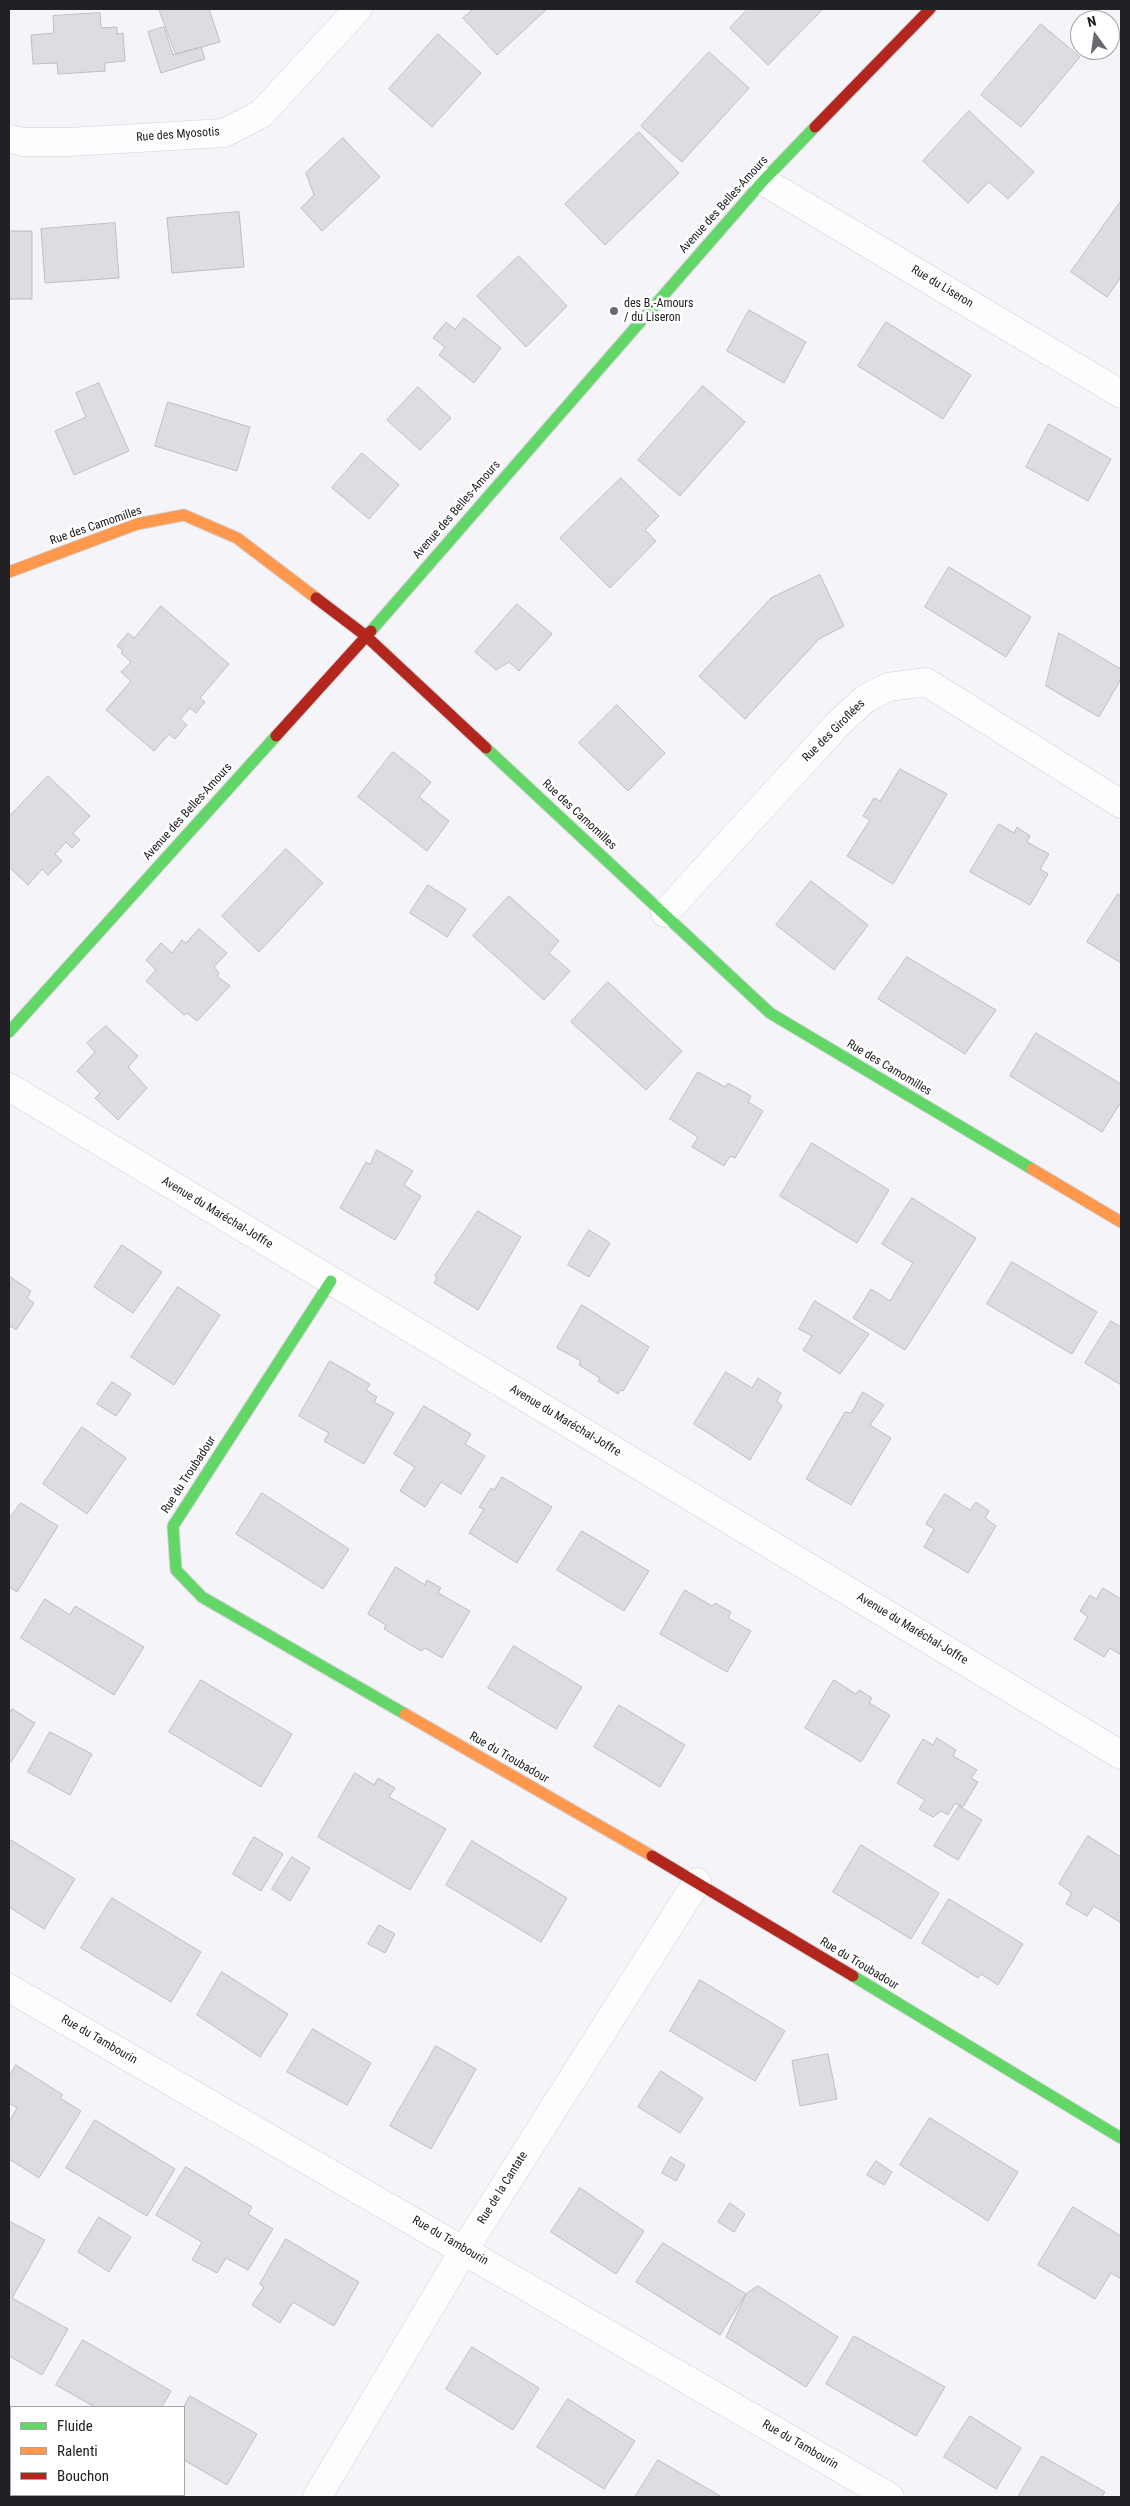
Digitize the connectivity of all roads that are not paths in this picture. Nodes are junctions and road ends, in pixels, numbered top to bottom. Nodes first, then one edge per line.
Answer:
1 (358, 9) edge
2 (930, 9) edge
3 (9, 139) edge
4 (763, 181) junction
5 (1121, 394) edge
6 (9, 572) edge
7 (366, 636) junction
8 (1121, 804) edge
9 (665, 913) junction
10 (9, 1032) edge
11 (9, 1087) edge
12 (1121, 1222) edge
13 (331, 1281) junction
14 (1121, 1754) edge
15 (697, 1882) junction
16 (9, 1988) edge
17 (1121, 2138) edge
18 (464, 2250) junction
19 (317, 2497) edge
20 (890, 2497) edge

1 - 3 street, Rue des Myosotis
2 - 4 street, Avenue des Belles-Amours
4 - 5 street, Rue du Liseron
4 - 7 street, Avenue des Belles-Amours
6 - 7 street, Rue des Camomilles
7 - 9 street, Rue des Camomilles
7 - 10 street, Avenue des Belles-Amours
8 - 9 street, Rue des Giroflées
9 - 12 street, Rue des Camomilles
11 - 13 street, Avenue du Maréchal-Joffre
13 - 14 street, Avenue du Maréchal-Joffre
13 - 15 street, Rue du Troubadour
15 - 17 street, Rue du Troubadour
15 - 18 street, Rue de la Cantate
16 - 18 street, Rue du Tambourin
18 - 19 street, Rue de la Cantate
18 - 20 street, Rue du Tambourin

